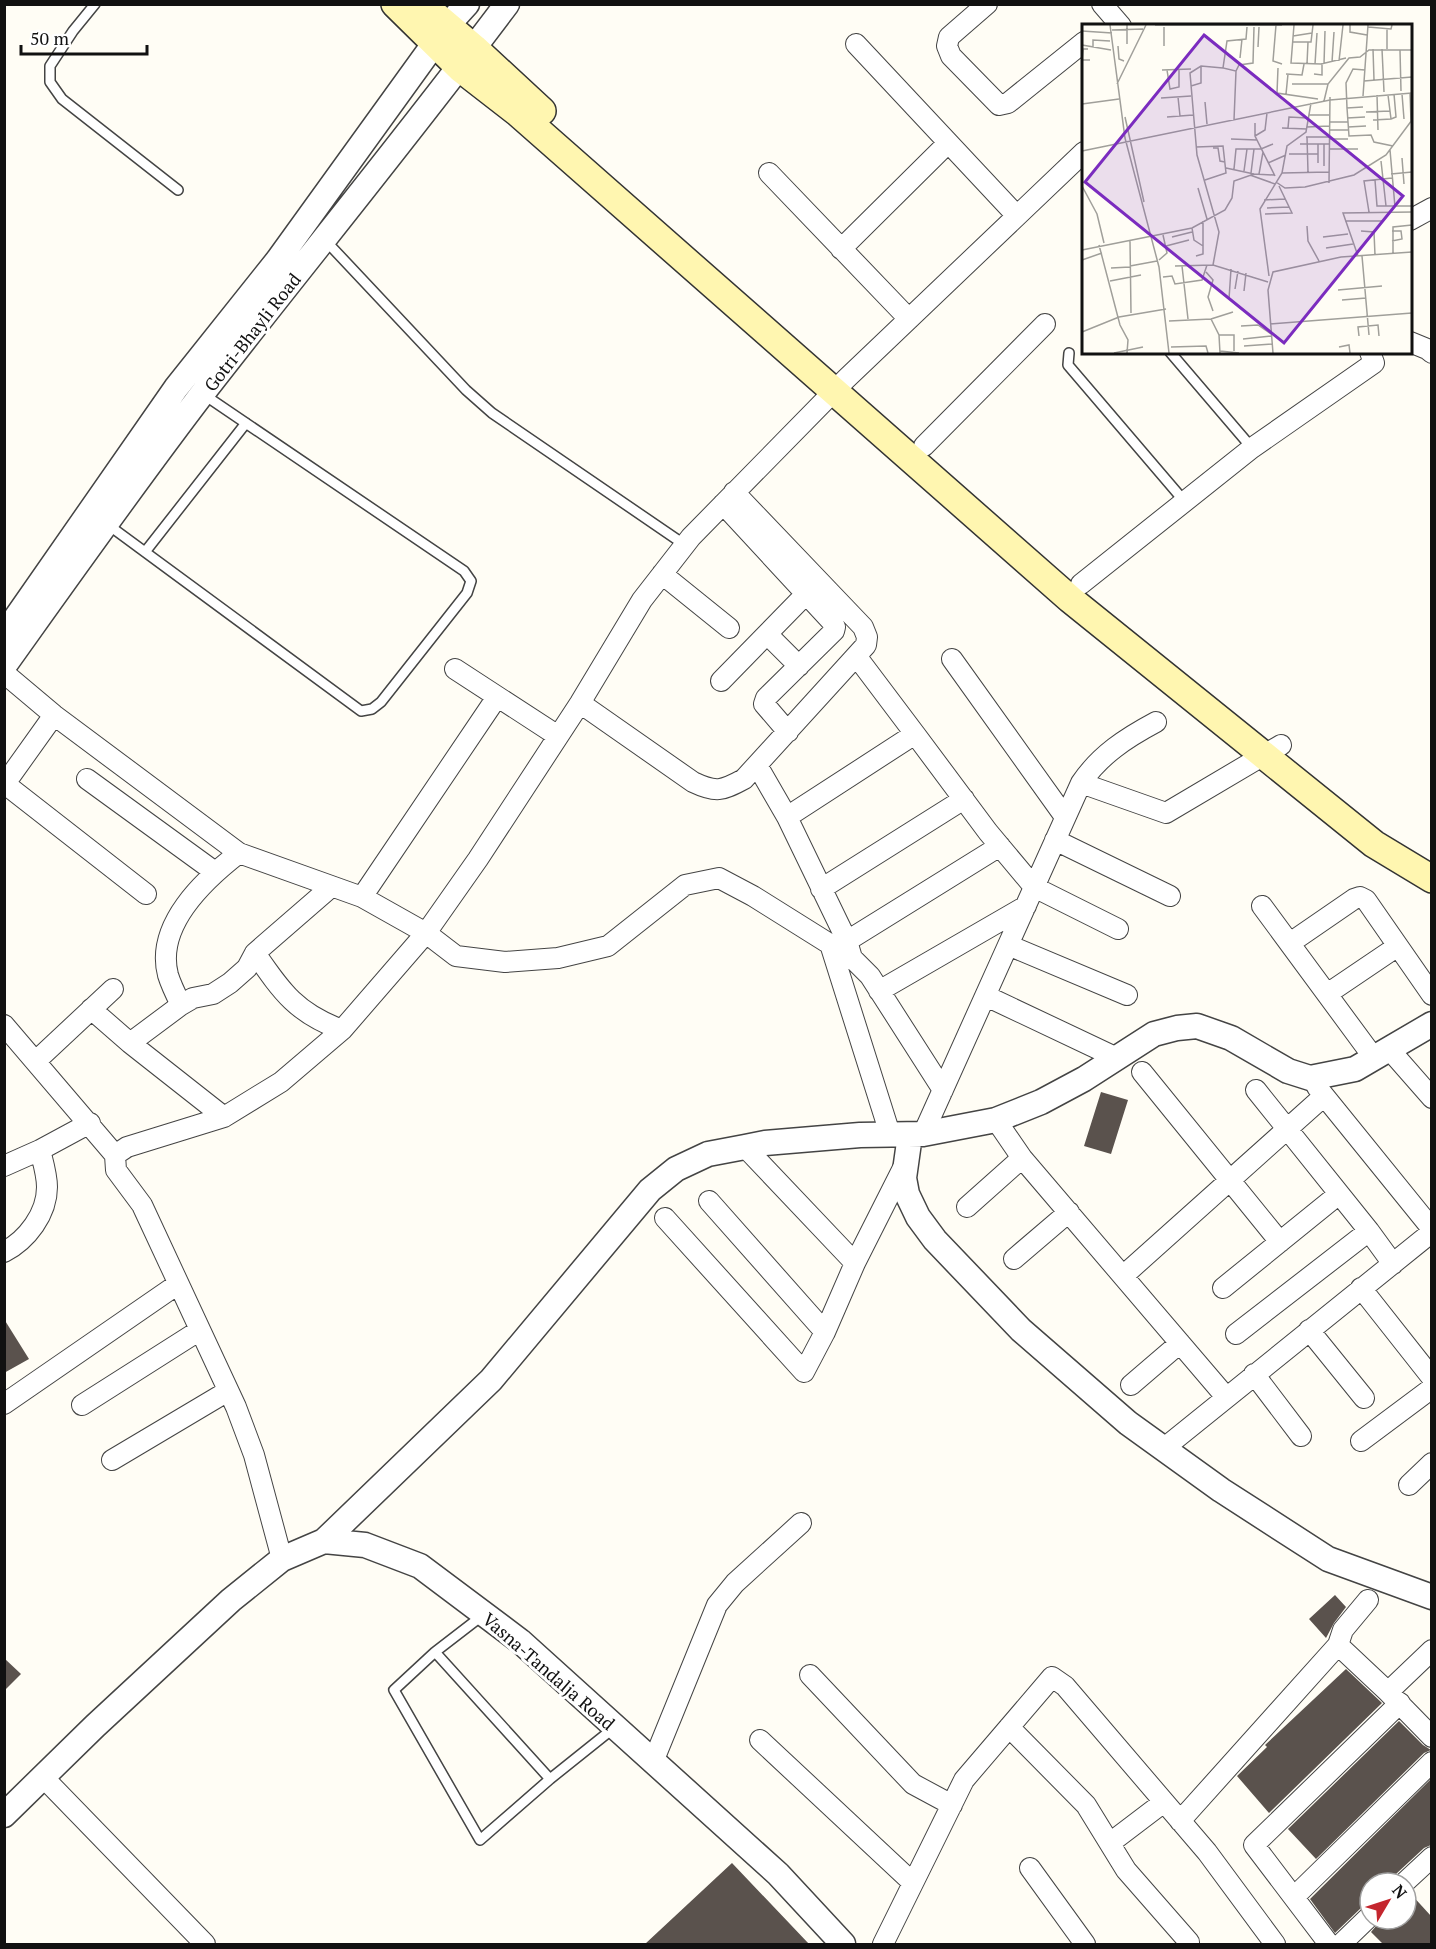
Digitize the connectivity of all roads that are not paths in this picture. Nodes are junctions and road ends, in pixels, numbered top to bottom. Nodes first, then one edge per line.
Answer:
1 (95, 4) edge
2 (395, 4) edge
3 (422, 4) edge
4 (467, 4) edge
5 (507, 4) edge
6 (987, 4) edge
7 (442, 34) junction
8 (1082, 43) edge
9 (856, 44) dead end
10 (467, 58) junction
11 (948, 143) junction
12 (1080, 163) edge
13 (769, 173) dead end
14 (178, 190) dead end
15 (1431, 208) edge
16 (1017, 216) junction
17 (1412, 219) edge
18 (325, 240) junction
19 (841, 249) junction
20 (909, 319) junction
21 (1045, 324) dead end
22 (1412, 342) edge
23 (1069, 353) dead end
24 (1431, 353) edge
25 (1172, 354) edge
26 (1377, 356) edge
27 (840, 385) junction
28 (203, 394) junction
29 (246, 423) junction
30 (924, 446) junction
31 (1252, 448) junction
32 (729, 498) junction
33 (1185, 502) junction
34 (106, 524) junction
35 (685, 545) junction
36 (145, 552) junction
37 (662, 574) junction
38 (1081, 584) junction
39 (806, 594) junction
40 (729, 628) dead end
41 (767, 634) junction
42 (4, 635) edge
43 (857, 657) junction
44 (952, 658) dead end
45 (4, 666) edge
46 (798, 666) junction
47 (455, 669) dead end
48 (4, 673) edge
49 (722, 681) dead end
50 (497, 697) junction
51 (580, 703) junction
52 (54, 715) junction
53 (1156, 722) dead end
54 (788, 732) junction
55 (915, 734) junction
56 (558, 736) junction
57 (1273, 750) junction
58 (757, 765) junction
59 (87, 779) dead end
60 (1081, 783) junction
61 (5, 784) edge
62 (964, 799) junction
63 (787, 817) junction
64 (1065, 817) junction
65 (1055, 840) junction
66 (1000, 846) junction
67 (239, 854) junction
68 (1431, 859) edge
69 (215, 872) junction
70 (1431, 879) edge
71 (331, 887) junction
72 (1034, 887) junction
73 (821, 889) junction
74 (146, 894) dead end
75 (1170, 896) dead end
76 (362, 897) junction
77 (1026, 906) junction
78 (1262, 906) dead end
79 (1118, 929) dead end
80 (426, 933) junction
81 (1290, 943) junction
82 (1008, 945) junction
83 (1398, 946) junction
84 (843, 948) junction
85 (255, 953) junction
86 (113, 989) dead end
87 (879, 991) junction
88 (1327, 994) junction
89 (1127, 995) dead end
90 (1431, 995) edge
91 (986, 996) junction
92 (181, 1005) junction
93 (92, 1010) junction
94 (4, 1024) edge
95 (1431, 1024) edge
96 (342, 1030) junction
97 (130, 1043) junction
98 (1382, 1053) junction
99 (1118, 1058) junction
100 (36, 1061) junction
101 (1142, 1072) dead end
102 (1317, 1087) junction
103 (943, 1090) junction
104 (1256, 1090) dead end
105 (1431, 1098) edge
106 (225, 1117) junction
107 (996, 1120) junction
108 (90, 1123) junction
109 (1287, 1129) junction
110 (908, 1134) junction
111 (745, 1147) junction
112 (40, 1150) junction
113 (115, 1155) junction
114 (1022, 1158) junction
115 (905, 1163) junction
116 (4, 1166) edge
117 (1231, 1181) junction
118 (1339, 1194) junction
119 (709, 1201) dead end
120 (967, 1208) dead end
121 (1069, 1212) junction
122 (665, 1218) dead end
123 (1369, 1231) junction
124 (1429, 1239) edge
125 (1280, 1242) junction
126 (4, 1252) edge
127 (1014, 1259) dead end
128 (855, 1263) junction
129 (1393, 1264) junction
130 (1123, 1276) junction
131 (178, 1284) junction
132 (1223, 1288) dead end
133 (1361, 1288) junction
134 (200, 1330) junction
135 (1309, 1330) junction
136 (825, 1332) junction
137 (1236, 1334) dead end
138 (1180, 1343) junction
139 (1254, 1374) junction
140 (1431, 1378) edge
141 (1131, 1385) dead end
142 (1431, 1388) edge
143 (228, 1391) junction
144 (1226, 1397) junction
145 (1364, 1398) dead end
146 (4, 1404) edge
147 (82, 1405) dead end
148 (1301, 1436) dead end
149 (1361, 1441) dead end
150 (1163, 1449) junction
151 (112, 1460) dead end
152 (1431, 1464) edge
153 (1409, 1485) dead end
154 (801, 1523) dead end
155 (324, 1540) junction
156 (282, 1559) junction
157 (1431, 1597) edge
158 (1368, 1600) dead end
159 (484, 1614) junction
160 (1338, 1645) junction
161 (1431, 1650) edge
162 (435, 1652) junction
163 (810, 1675) dead end
164 (1394, 1698) junction
165 (615, 1727) junction
166 (1009, 1727) junction
167 (1431, 1737) edge
168 (760, 1740) dead end
169 (653, 1762) junction
170 (1431, 1762) edge
171 (43, 1777) junction
172 (550, 1779) junction
173 (1164, 1802) junction
174 (952, 1805) junction
175 (4, 1815) edge
176 (1180, 1821) junction
177 (1110, 1843) junction
178 (1431, 1857) edge
179 (1030, 1868) dead end
180 (1416, 1871) edge
181 (913, 1883) junction
182 (1294, 1897) junction
183 (1358, 1928) edge
184 (1190, 1942) dead end
185 (205, 1944) edge
186 (843, 1944) edge
187 (883, 1944) edge
188 (1085, 1944) edge
189 (1275, 1944) edge
190 (1329, 1944) edge
191 (1341, 1944) edge

1 - 14 lane
2 - 7 main road
3 - 7 main road
4 - 7 street, Gotri-Bhayli Road
5 - 10 street, Gotri-Bhayli Road
6 - 8 street
7 - 10 main road
7 - 42 street, Gotri-Bhayli Road
9 - 11 street
10 - 18 street, Gotri-Bhayli Road
10 - 27 main road
11 - 16 street
11 - 19 street
12 - 16 street
13 - 19 street
15 - 17 street
16 - 20 street
18 - 28 street, Gotri-Bhayli Road
18 - 35 lane
19 - 20 street
20 - 27 street
21 - 30 street
22 - 24 street
23 - 33 lane
25 - 31 lane
26 - 31 street
27 - 30 main road
27 - 32 street
27 - 57 main road
28 - 29 lane
28 - 34 street, Gotri-Bhayli Road
29 - 36 lane
29 - 36 lane
30 - 38 main road
31 - 33 street
32 - 35 street
32 - 39 street
32 - 43 street
33 - 38 street
34 - 36 lane
34 - 45 street, Gotri-Bhayli Road
35 - 37 street
37 - 40 street
37 - 51 street
38 - 57 main road
39 - 41 street
39 - 46 street
41 - 46 street
41 - 49 street
43 - 54 street
43 - 55 street
44 - 64 street
46 - 54 street
47 - 50 street
48 - 52 street
50 - 56 street
50 - 76 street
51 - 56 street
51 - 58 street
52 - 61 street
52 - 67 street
53 - 60 street
54 - 58 street
55 - 62 street
55 - 63 street
56 - 80 street
57 - 60 street
57 - 68 main road
57 - 70 main road
58 - 63 street
59 - 69 street
60 - 64 street
61 - 74 street
62 - 66 street
62 - 73 street
63 - 73 street
64 - 65 street
65 - 72 street
65 - 75 street
66 - 72 street
66 - 84 street
67 - 69 street
67 - 71 street
69 - 92 street
71 - 76 street
71 - 85 street
72 - 77 street
72 - 79 street
73 - 84 street
76 - 80 street
77 - 82 street
77 - 87 street
78 - 81 street
80 - 84 street
80 - 96 street
81 - 83 street
81 - 88 street
82 - 89 street
82 - 91 street
83 - 88 street
83 - 90 street
84 - 87 street
84 - 110 street
85 - 92 street
85 - 96 street
86 - 93 street
87 - 103 street
88 - 98 street
91 - 99 street
91 - 103 street
92 - 97 street
93 - 97 street
93 - 100 street
94 - 100 street
95 - 98 street
96 - 106 street
97 - 106 street
98 - 102 street
98 - 105 street
99 - 102 street
99 - 107 street
100 - 108 street
101 - 117 street
102 - 109 street
102 - 124 street
103 - 110 street
104 - 109 street
106 - 113 street
107 - 110 street
107 - 114 street
108 - 112 street
108 - 113 street
109 - 117 street
109 - 118 street
110 - 111 street
110 - 115 street
111 - 128 street
111 - 155 street
112 - 116 street
112 - 126 street
113 - 131 street
114 - 120 street
114 - 121 street
115 - 128 street
115 - 150 street
117 - 125 street
117 - 130 street
118 - 123 street
118 - 125 street
119 - 136 street
121 - 127 street
121 - 130 street
122 - 136 street
123 - 129 street
123 - 137 street
124 - 129 street
125 - 132 street
128 - 136 street
129 - 133 street
130 - 138 street
131 - 134 street
131 - 146 street
133 - 135 street
133 - 140 street
134 - 143 street
134 - 147 street
135 - 139 street
135 - 145 street
138 - 141 street
138 - 144 street
139 - 144 street
139 - 148 street
142 - 149 street
143 - 151 street
143 - 156 street
144 - 150 street
150 - 157 street
152 - 153 street
154 - 169 street
155 - 156 street
155 - 159 street, Vasna-Tandalja Road
156 - 171 street
158 - 160 street
159 - 162 lane
159 - 165 street, Vasna-Tandalja Road
160 - 164 street
160 - 176 street
161 - 164 street
162 - 172 lane
162 - 172 lane
163 - 174 street
164 - 167 street
164 - 182 street
165 - 169 street, Vasna-Tandalja Road
165 - 172 lane
166 - 173 street
166 - 174 street
166 - 177 street
168 - 181 street
169 - 186 street, Vasna-Tandalja Road
170 - 182 street
171 - 175 street
171 - 185 street
173 - 176 street
173 - 177 street
174 - 181 street
176 - 189 street
177 - 184 street
178 - 180 street
179 - 188 street
181 - 187 street
182 - 190 street
183 - 191 street

